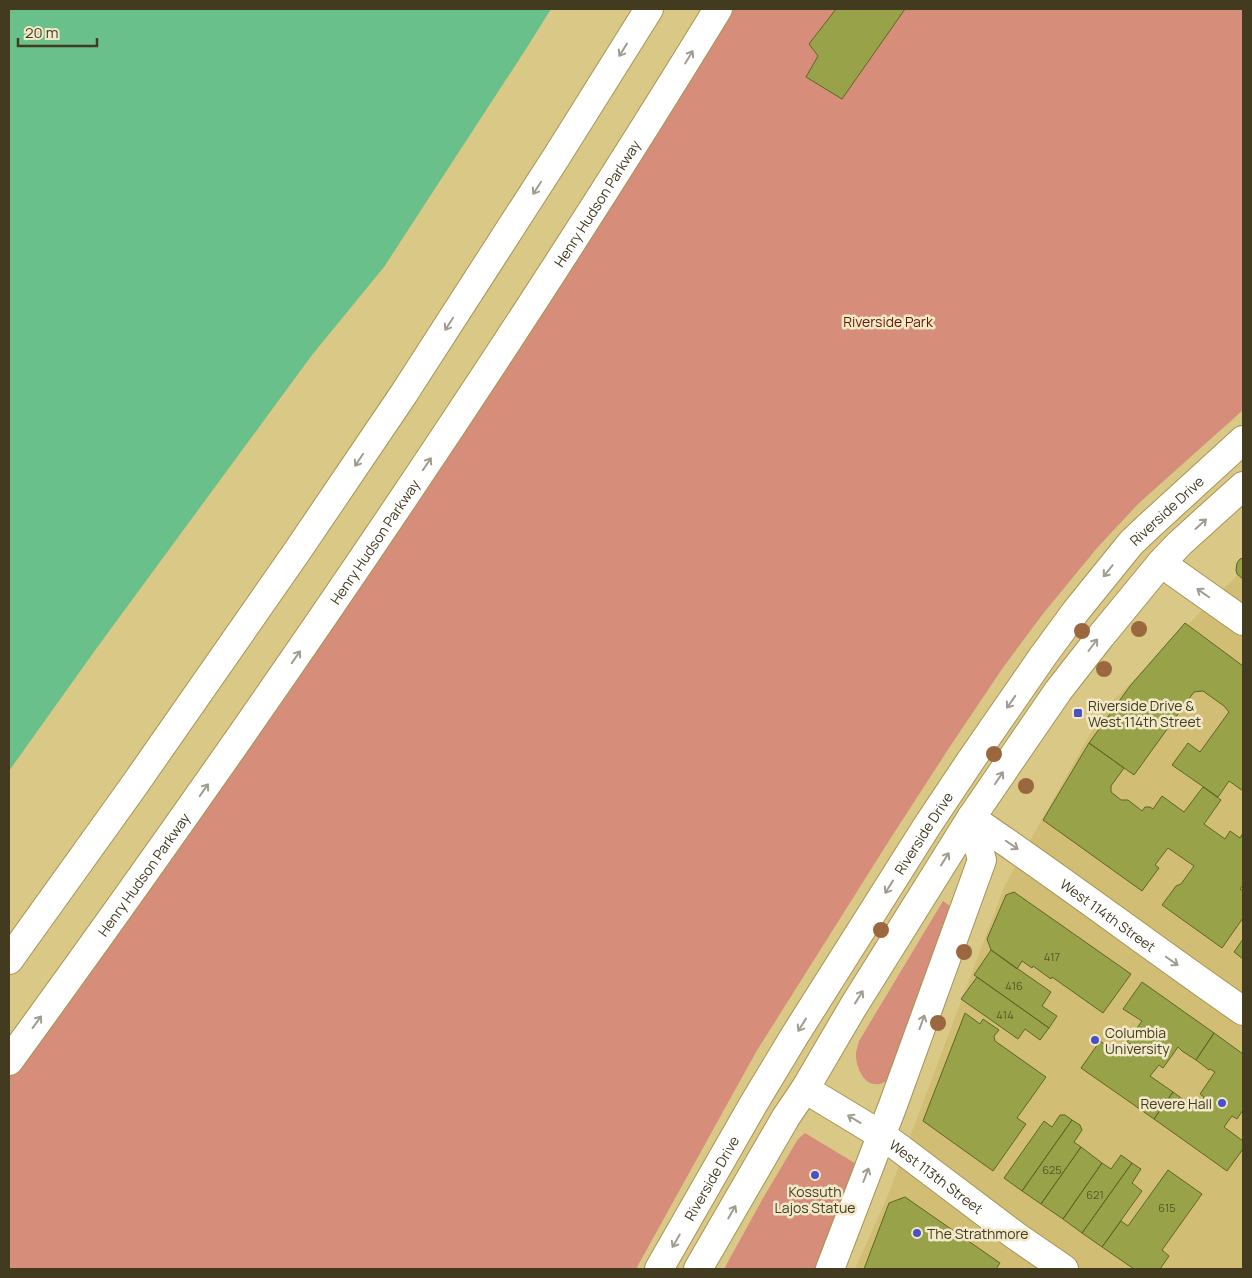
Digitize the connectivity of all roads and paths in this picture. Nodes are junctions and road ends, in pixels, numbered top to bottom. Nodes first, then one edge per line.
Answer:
1 (649, 9) edge
2 (718, 9) edge
3 (1243, 440) edge
4 (1243, 486) edge
5 (1131, 543) junction
6 (1161, 563) junction
7 (1243, 621) edge
8 (944, 802) junction
9 (971, 818) junction
10 (9, 960) edge
11 (1243, 1011) edge
12 (9, 1061) edge
13 (773, 1070) junction
14 (805, 1089) junction
15 (881, 1135) junction
16 (659, 1269) edge
17 (698, 1269) edge
18 (830, 1269) edge
19 (1064, 1269) edge

1 -> 10 main road
12 -> 2 main road, Henry Hudson Parkway
3 - 5 main road, Riverside Drive
6 -> 4 main road
5 - 6 main road
5 -> 8 main road, Riverside Drive
7 -> 6 main road
9 -> 6 main road
8 - 9 main road, West 114th Street
8 -> 13 main road, Riverside Drive
9 -> 11 main road, West 114th Street
14 -> 9 main road
15 -> 9 main road
13 - 14 main road, West 113th Street
13 -> 16 main road, Riverside Drive
15 -> 14 main road, West 113th Street
17 -> 14 main road
18 -> 15 main road
15 - 19 main road, West 113th Street

